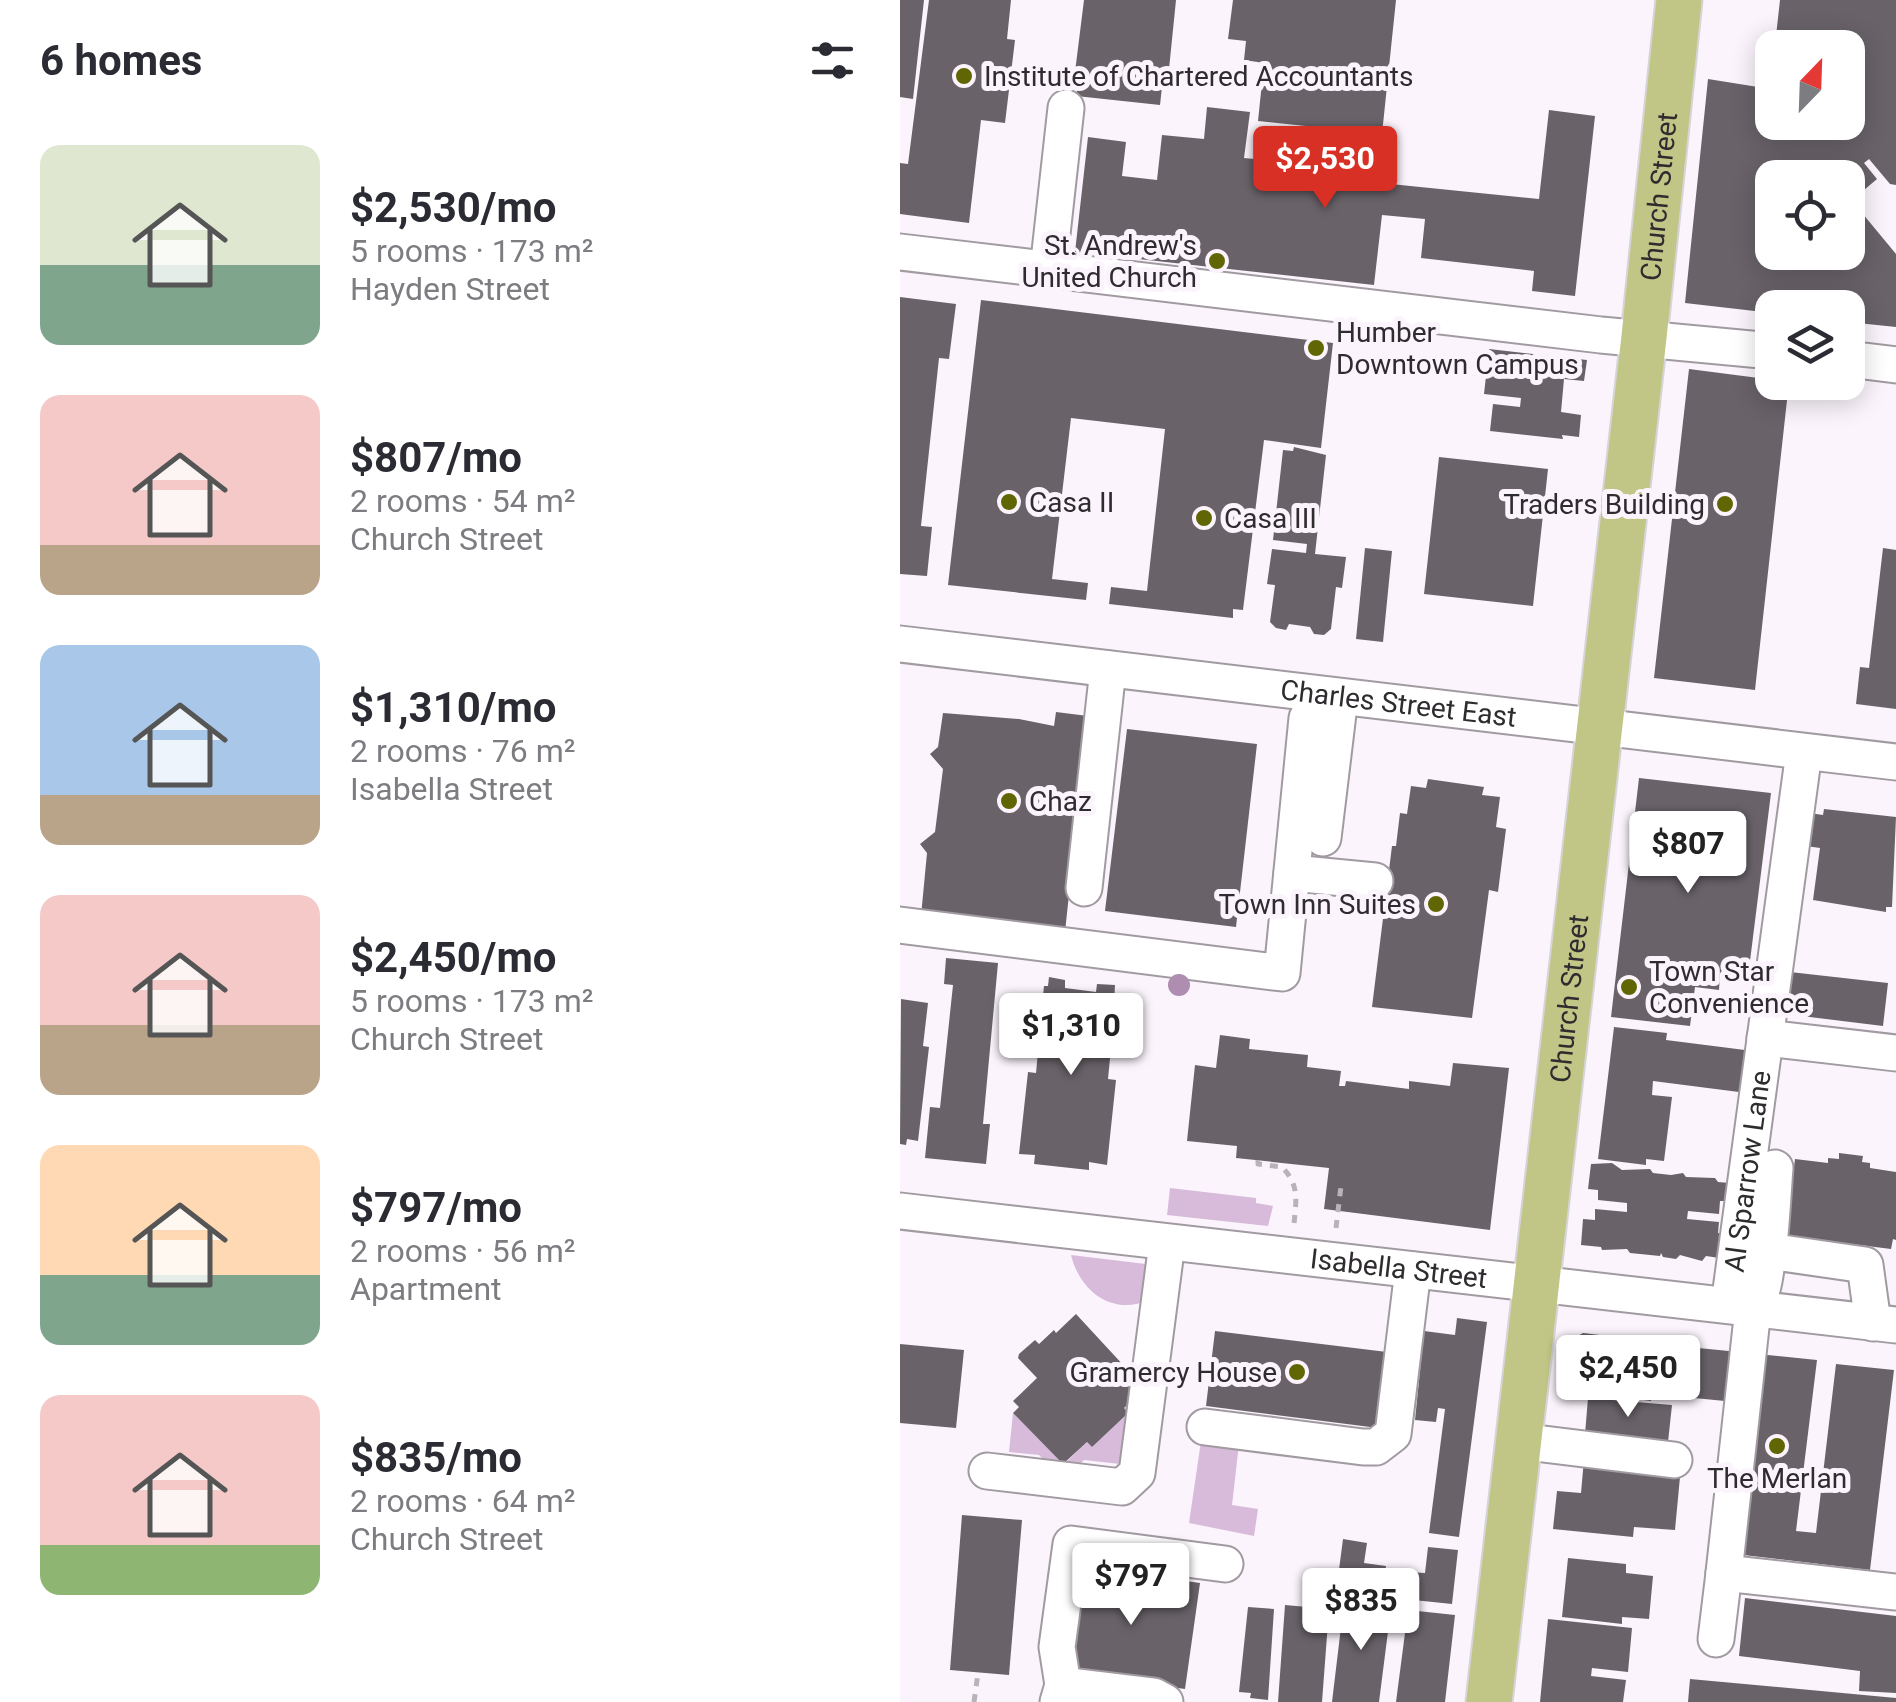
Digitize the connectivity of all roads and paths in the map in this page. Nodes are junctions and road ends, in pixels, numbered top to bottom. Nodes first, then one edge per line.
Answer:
1 (1679, 0) edge
2 (1066, 108) dead end
3 (900, 252) edge
4 (1048, 270) junction
5 (1644, 337) junction
6 (1755, 349) edge
7 (1865, 361) edge
8 (1896, 365) edge
9 (900, 644) edge
10 (900, 657) edge
11 (1108, 669) junction
12 (1331, 696) junction
13 (1600, 730) junction
14 (1804, 752) junction
15 (1896, 762) edge
16 (1323, 838) dead end
17 (1292, 873) junction
18 (1375, 881) dead end
19 (1084, 888) dead end
20 (900, 926) edge
21 (1765, 1038) junction
22 (1896, 1053) edge
23 (1258, 1160) dead end
24 (1775, 1168) dead end
25 (1341, 1186) dead end
26 (900, 1211) edge
27 (1298, 1236) dead end
28 (1335, 1241) dead end
29 (1167, 1242) junction
30 (1768, 1251) junction
31 (1412, 1270) junction
32 (1536, 1284) junction
33 (1741, 1306) junction
34 (1884, 1324) edge
35 (1205, 1427) dead end
36 (1518, 1440) junction
37 (1674, 1460) dead end
38 (986, 1471) dead end
39 (1225, 1564) dead end
40 (1724, 1573) junction
41 (1896, 1592) edge
42 (1716, 1639) dead end
43 (978, 1672) dead end
44 (1050, 1688) edge
45 (974, 1702) edge
46 (1165, 1702) edge
47 (1489, 1702) edge

1 - 5 main road, Church Street
2 - 4 street
3 - 4 street
4 - 5 street
5 - 6 street
5 - 13 main road, Church Street
7 - 8 street
9 - 10 street
9 - 11 street, Charles Street East
11 - 12 street, Charles Street East
11 - 19 street
12 - 13 street, Charles Street East
12 - 16 street
12 - 17 street
13 - 14 street, Charles Street East
13 - 32 main road, Church Street
14 - 15 street, Charles Street East
14 - 21 street, Al Sparrow Lane
17 - 18 street
17 - 20 street
21 - 22 street, Al Sparrow Lane
21 - 33 street, Al Sparrow Lane
23 - 27 path
24 - 30 street
25 - 28 path
26 - 29 street, Isabella Street
29 - 31 street, Isabella Street
29 - 38 street
30 - 33 street
30 - 34 street
31 - 32 street, Isabella Street
31 - 35 street
32 - 33 street, Isabella Street
32 - 36 main road, Church Street
33 - 34 street, Isabella Street
33 - 40 street
36 - 37 street
36 - 47 main road, Church Street
39 - 44 street
40 - 41 street
40 - 42 street
43 - 45 path
44 - 46 street

